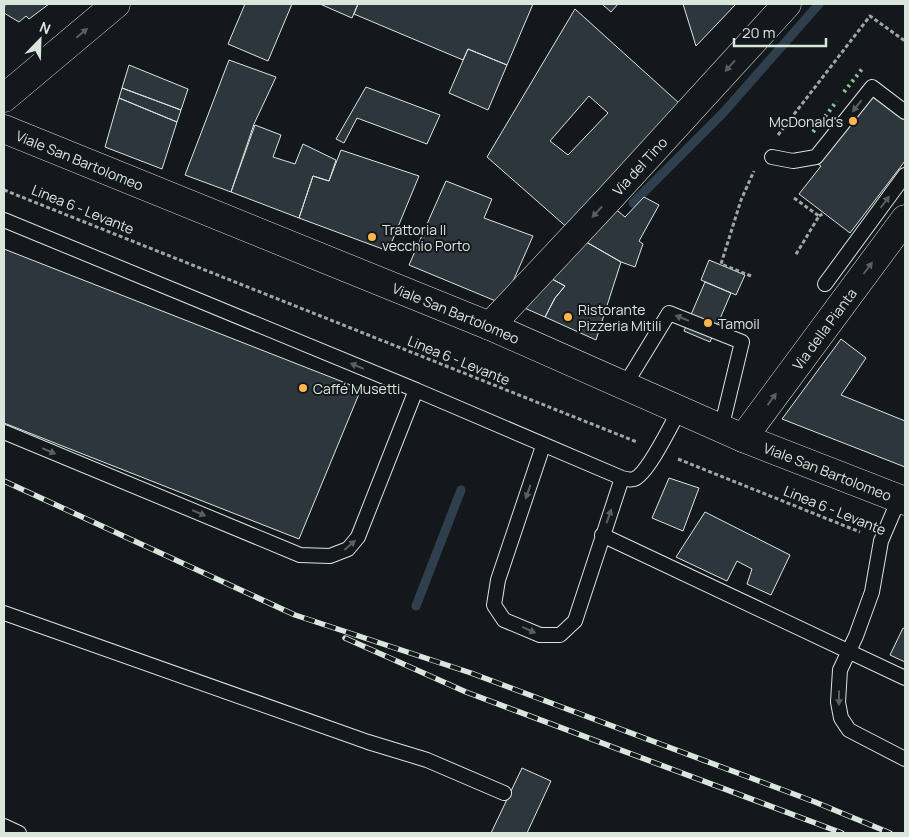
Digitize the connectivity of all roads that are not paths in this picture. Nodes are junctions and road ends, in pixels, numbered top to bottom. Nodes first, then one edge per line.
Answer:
1 (116, 4) edge
2 (786, 4) edge
3 (4, 98) edge
4 (905, 112) edge
5 (4, 129) edge
6 (772, 157) dead end
7 (905, 175) edge
8 (905, 219) edge
9 (4, 220) edge
10 (825, 284) dead end
11 (490, 326) junction
12 (625, 385) junction
13 (416, 390) junction
14 (680, 409) junction
15 (4, 432) edge
16 (732, 433) junction
17 (543, 446) junction
18 (622, 478) junction
19 (902, 500) edge
20 (602, 535) junction
21 (4, 613) edge
22 (849, 651) junction
23 (905, 678) edge
24 (905, 759) edge
25 (504, 793) dead end
26 (4, 826) edge
27 (20, 833) edge

3 -> 1 main road
2 -> 11 main road, Via del Tino
4 -> 6 lane
5 - 11 main road, Viale San Bartolomeo
10 -> 7 lane
16 -> 8 main road, Via della Pianta
13 -> 9 lane
11 - 12 main road, Viale San Bartolomeo
12 - 14 main road, Viale San Bartolomeo
16 -> 12 lane
15 -> 13 lane
13 - 17 lane
14 - 16 main road, Viale San Bartolomeo
14 - 18 lane
16 - 19 main road, Viale San Bartolomeo
17 - 18 lane
17 -> 20 lane
20 -> 18 lane
19 - 22 lane
20 - 22 lane
21 - 25 lane
22 - 23 lane
22 -> 24 lane
26 - 27 lane

